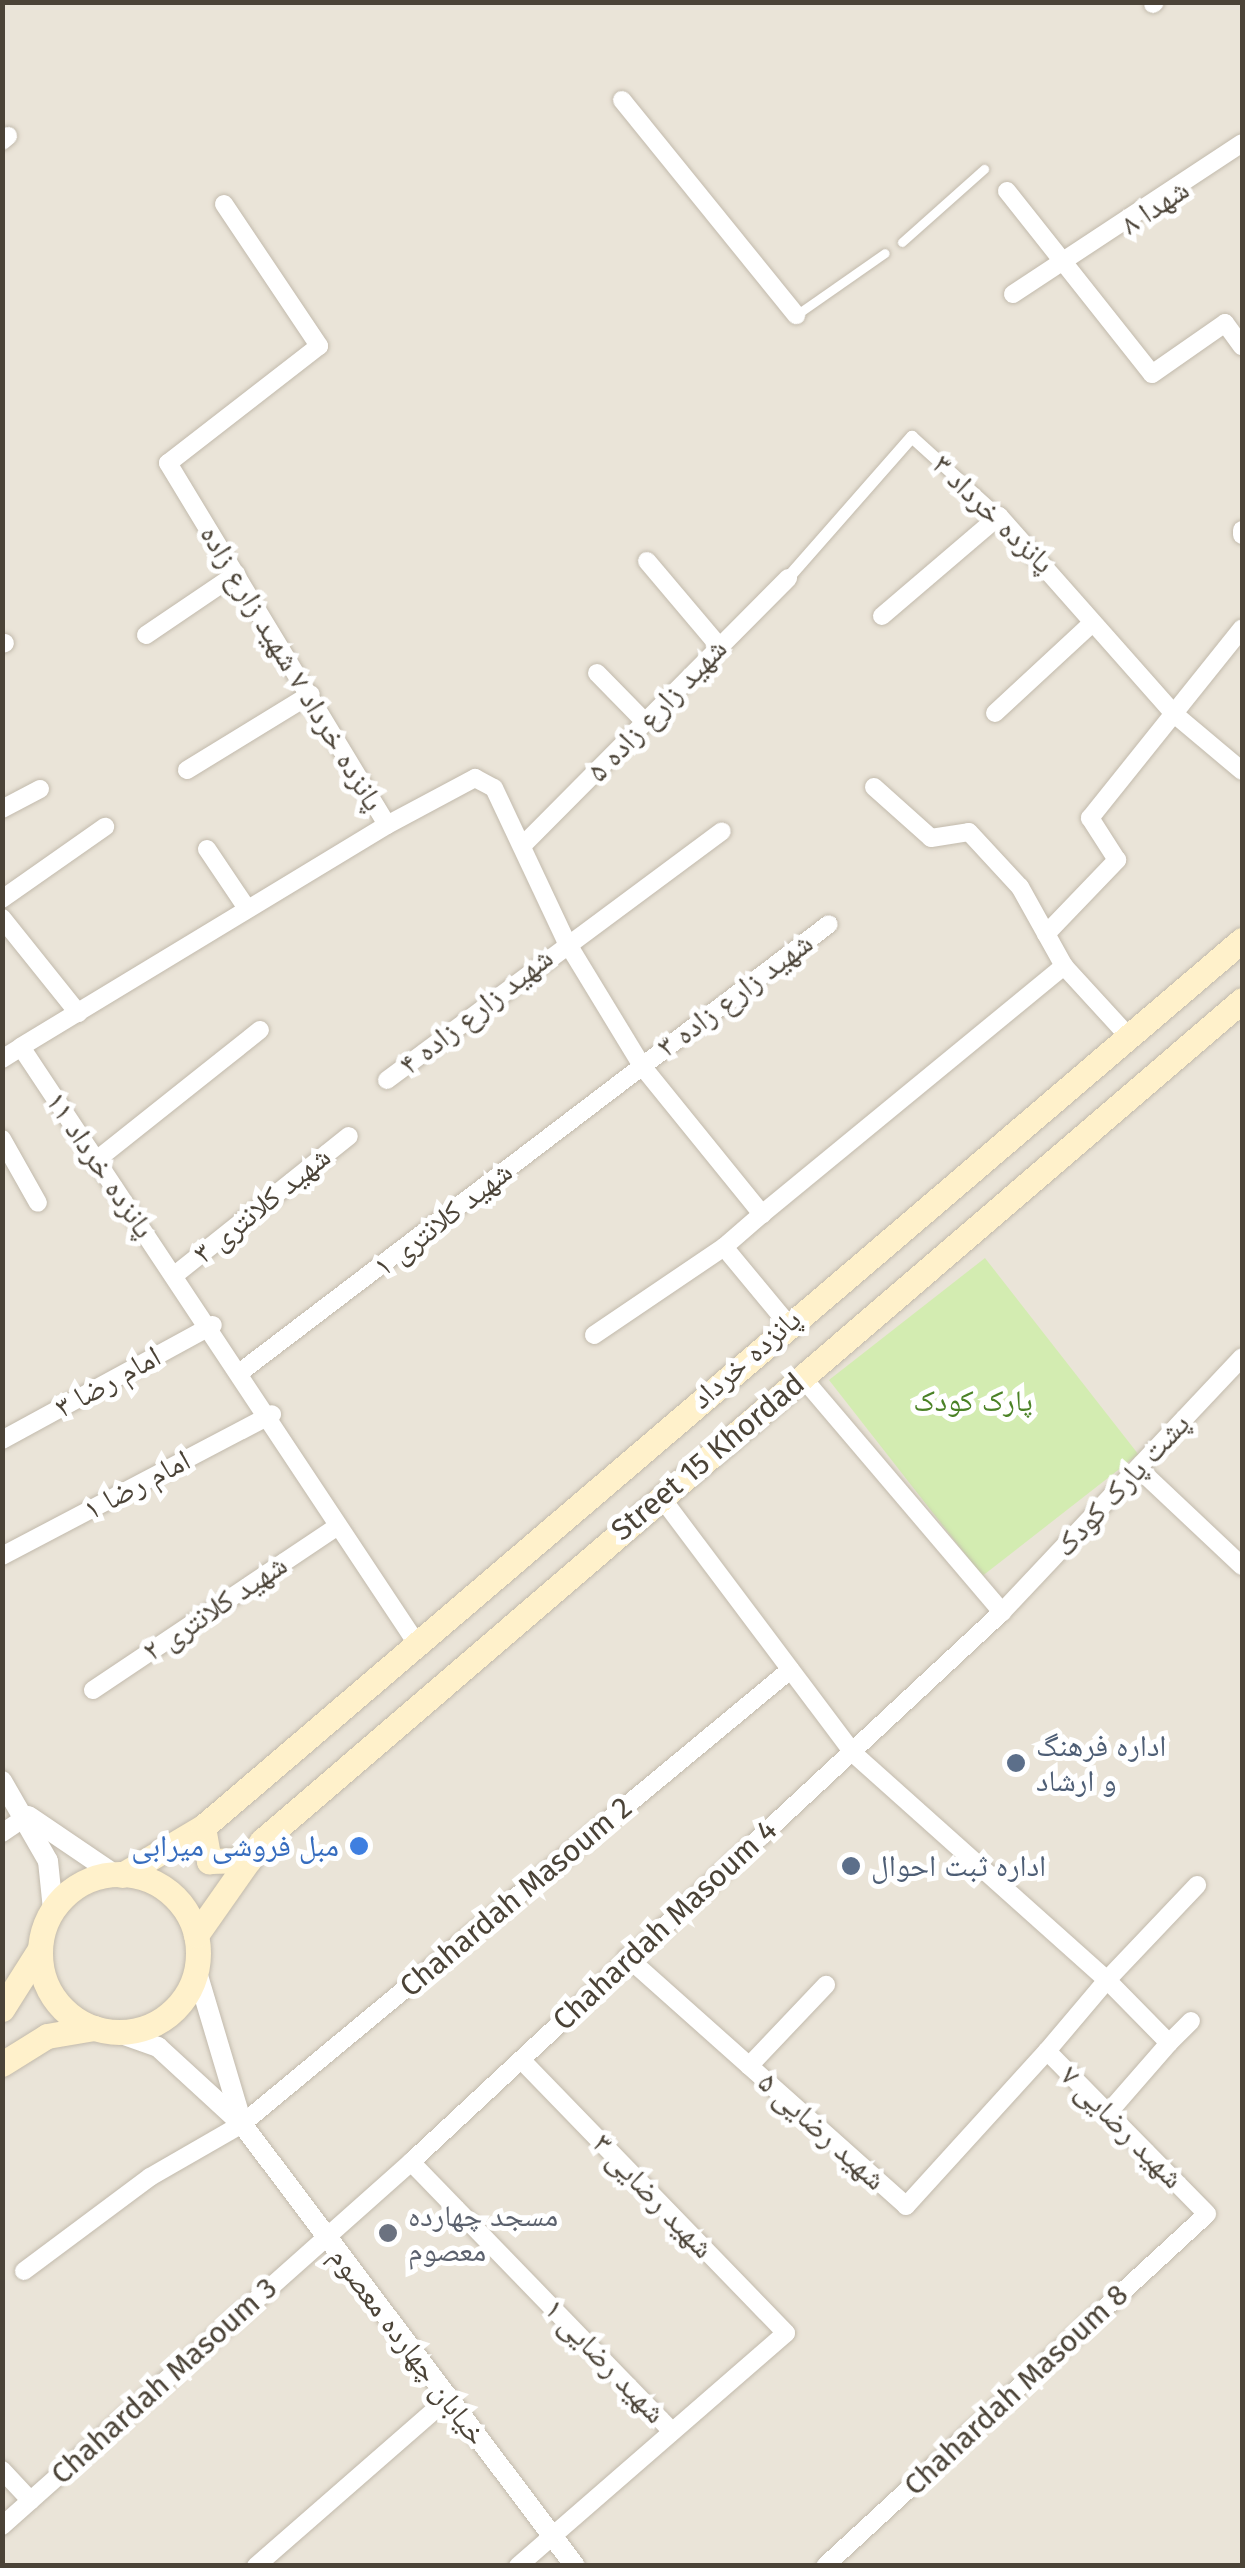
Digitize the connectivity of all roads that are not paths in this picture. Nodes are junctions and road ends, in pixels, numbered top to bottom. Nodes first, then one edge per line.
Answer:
1 (622, 100) dead end
2 (1242, 142) edge
3 (984, 170) dead end
4 (1007, 191) dead end
5 (224, 204) dead end
6 (902, 242) dead end
7 (885, 253) dead end
8 (1064, 266) junction
9 (1013, 294) dead end
10 (796, 316) joint
11 (1242, 346) edge
12 (999, 516) junction
13 (647, 562) dead end
14 (236, 574) junction
15 (788, 578) joint
16 (882, 616) dead end
17 (1090, 625) junction
18 (1242, 628) edge
19 (146, 634) dead end
20 (718, 645) junction
21 (597, 673) dead end
22 (311, 694) junction
23 (1174, 712) junction
24 (994, 714) dead end
25 (645, 722) junction
26 (187, 770) dead end
27 (1242, 771) edge
28 (874, 786) dead end
29 (40, 789) dead end
30 (2, 809) edge
31 (387, 825) junction
32 (105, 827) dead end
33 (722, 831) dead end
34 (526, 842) junction
35 (207, 849) dead end
36 (2, 899) edge
37 (246, 906) junction
38 (2, 918) edge
39 (829, 924) dead end
40 (1046, 934) junction
41 (1242, 940) edge
42 (566, 941) junction
43 (1064, 966) junction
44 (1242, 1000) edge
45 (78, 1014) junction
46 (260, 1030) dead end
47 (1130, 1038) junction
48 (21, 1047) junction
49 (2, 1059) edge
50 (642, 1066) junction
51 (387, 1080) dead end
52 (349, 1136) dead end
53 (2, 1139) edge
54 (94, 1162) junction
55 (38, 1203) dead end
56 (762, 1214) junction
57 (724, 1247) junction
58 (176, 1274) junction
59 (786, 1323) junction
60 (213, 1325) junction
61 (594, 1335) dead end
62 (1242, 1357) edge
63 (243, 1370) junction
64 (802, 1377) junction
65 (272, 1414) junction
66 (2, 1440) edge
67 (1138, 1468) junction
68 (661, 1497) junction
69 (338, 1526) junction
70 (2, 1556) edge
71 (1242, 1566) edge
72 (1002, 1612) junction
73 (414, 1641) junction
74 (790, 1670) junction
75 (92, 1690) dead end
76 (852, 1753) junction
77 (2, 1781) edge
78 (29, 1815) junction
79 (204, 1828) junction
80 (2, 1833) edge
81 (249, 1860) junction
82 (118, 1875) junction
83 (1196, 1885) dead end
84 (53, 1909) junction
85 (196, 1934) junction
86 (40, 1943) junction
87 (627, 1957) junction
88 (196, 1969) junction
89 (1107, 1980) junction
90 (826, 1985) dead end
91 (2, 2009) edge
92 (1191, 2020) dead end
93 (105, 2030) junction
94 (1169, 2043) junction
95 (1047, 2051) junction
96 (521, 2060) junction
97 (2, 2064) edge
98 (749, 2066) junction
99 (1108, 2113) junction
100 (242, 2124) junction
101 (412, 2162) junction
102 (1207, 2214) joint
103 (325, 2235) junction
104 (24, 2271) dead end
105 (446, 2400) junction
106 (672, 2431) junction
107 (2, 2470) edge
108 (31, 2501) junction
109 (2, 2526) edge
110 (550, 2534) junction
111 (256, 2566) edge
112 (518, 2566) edge
113 (575, 2566) edge
114 (825, 2566) edge

1 - 10 street
2 - 8 street, شهدا ۸
3 - 6 lane
4 - 8 street
5 - 14 street, پانزده خرداد ۷ شهید زارع زاده
7 - 10 lane
8 - 9 street, شهدا ۸
8 - 11 street
12 - 15 street, پانزده خرداد ۳
12 - 16 street
12 - 17 street, پانزده خرداد ۳
13 - 20 street
14 - 19 street
14 - 22 street, پانزده خرداد ۷ شهید زارع زاده
15 - 20 street, شهید زارع زاده ۵
17 - 23 street, پانزده خرداد ۳
17 - 24 street
18 - 23 street
20 - 25 street, شهید زارع زاده ۵
21 - 25 street
22 - 26 street
22 - 31 street, پانزده خرداد ۷ شهید زارع زاده
23 - 27 street, پانزده خرداد ۳
23 - 40 street
25 - 34 street, شهید زارع زاده ۵
28 - 40 street
29 - 30 street
31 - 34 street, پانزده خرداد ۷ شهید زارع زاده
31 - 37 street
32 - 36 street
33 - 42 street, شهید زارع زاده ۴
34 - 42 street, پانزده خرداد ۷ شهید زارع زاده
35 - 37 street
37 - 45 street
38 - 45 street
39 - 50 street, شهید زارع زاده ۳
40 - 43 street
41 - 47 main road, پانزده خرداد
42 - 50 street, پانزده خرداد ۷ شهید زارع زاده
42 - 51 street, شهید زارع زاده ۴
43 - 47 street
43 - 56 street
44 - 64 main road, Street 15 Khordad
45 - 48 street
46 - 54 street
47 - 59 main road, پانزده خرداد
48 - 49 street
48 - 54 street, پانزده خرداد ۱۱
50 - 56 street, پانزده خرداد ۷ شهید زارع زاده
50 - 63 street, شهید کلانتری ۱
52 - 58 street, شهید کلانتری ۳
53 - 55 street
54 - 58 street, پانزده خرداد ۱۱
56 - 57 street
57 - 59 street
57 - 61 street
58 - 60 street, پانزده خرداد ۱۱
59 - 73 main road, پانزده خرداد
60 - 63 street, پانزده خرداد ۱۱
60 - 66 street, امام رضا ۳
62 - 67 street, پشت پارک کودک
63 - 65 street, پانزده خرداد ۱۱
64 - 68 main road, Street 15 Khordad
64 - 72 street
65 - 69 street, پانزده خرداد ۱۱
65 - 70 street, امام رضا ۱
67 - 71 street
67 - 72 street, پشت پارک کودک
68 - 74 street
68 - 81 main road, Street 15 Khordad
69 - 73 street, پانزده خرداد ۱۱
69 - 75 street, شهید کلانتری ۲
72 - 76 street, Chahardah Masoum 4
73 - 79 main road, پانزده خرداد
74 - 76 street
74 - 100 street, Chahardah Masoum 2
76 - 87 street, Chahardah Masoum 4
76 - 89 street
77 - 78 street
78 - 80 street
78 - 82 street
78 - 84 street
79 - 81 main road
79 - 82 main road
81 - 85 main road, Street 15 Khordad
82 - 84 main road
82 - 85 main road
83 - 89 street, شهید رضایی ۷
84 - 86 main road
85 - 88 main road
86 - 91 main road
86 - 93 main road
87 - 96 street, Chahardah Masoum 4
87 - 98 street, شهید رضایی ۵
88 - 93 main road
88 - 100 street
89 - 94 street
89 - 95 street, شهید رضایی ۷
90 - 98 street
92 - 94 street
93 - 97 main road
93 - 100 street
94 - 99 street
95 - 98 street, شهید رضایی ۵
95 - 99 street, شهید رضایی ۷
96 - 101 street, Chahardah Masoum 4
96 - 106 street, شهید رضایی ۳
99 - 102 street, شهید رضایی ۷
100 - 103 street, خیابان چهارده معصوم
100 - 104 street, Chahardah Masoum 2
101 - 103 street, Chahardah Masoum 4
101 - 106 street, شهید رضایی ۱
102 - 114 street, Chahardah Masoum 8
103 - 105 street, خیابان چهارده معصوم
103 - 108 street, Chahardah Masoum 3
105 - 110 street, خیابان چهارده معصوم
105 - 111 street
106 - 110 street
107 - 108 street
108 - 109 street, Chahardah Masoum 3
110 - 112 street
110 - 113 street, خیابان چهارده معصوم

